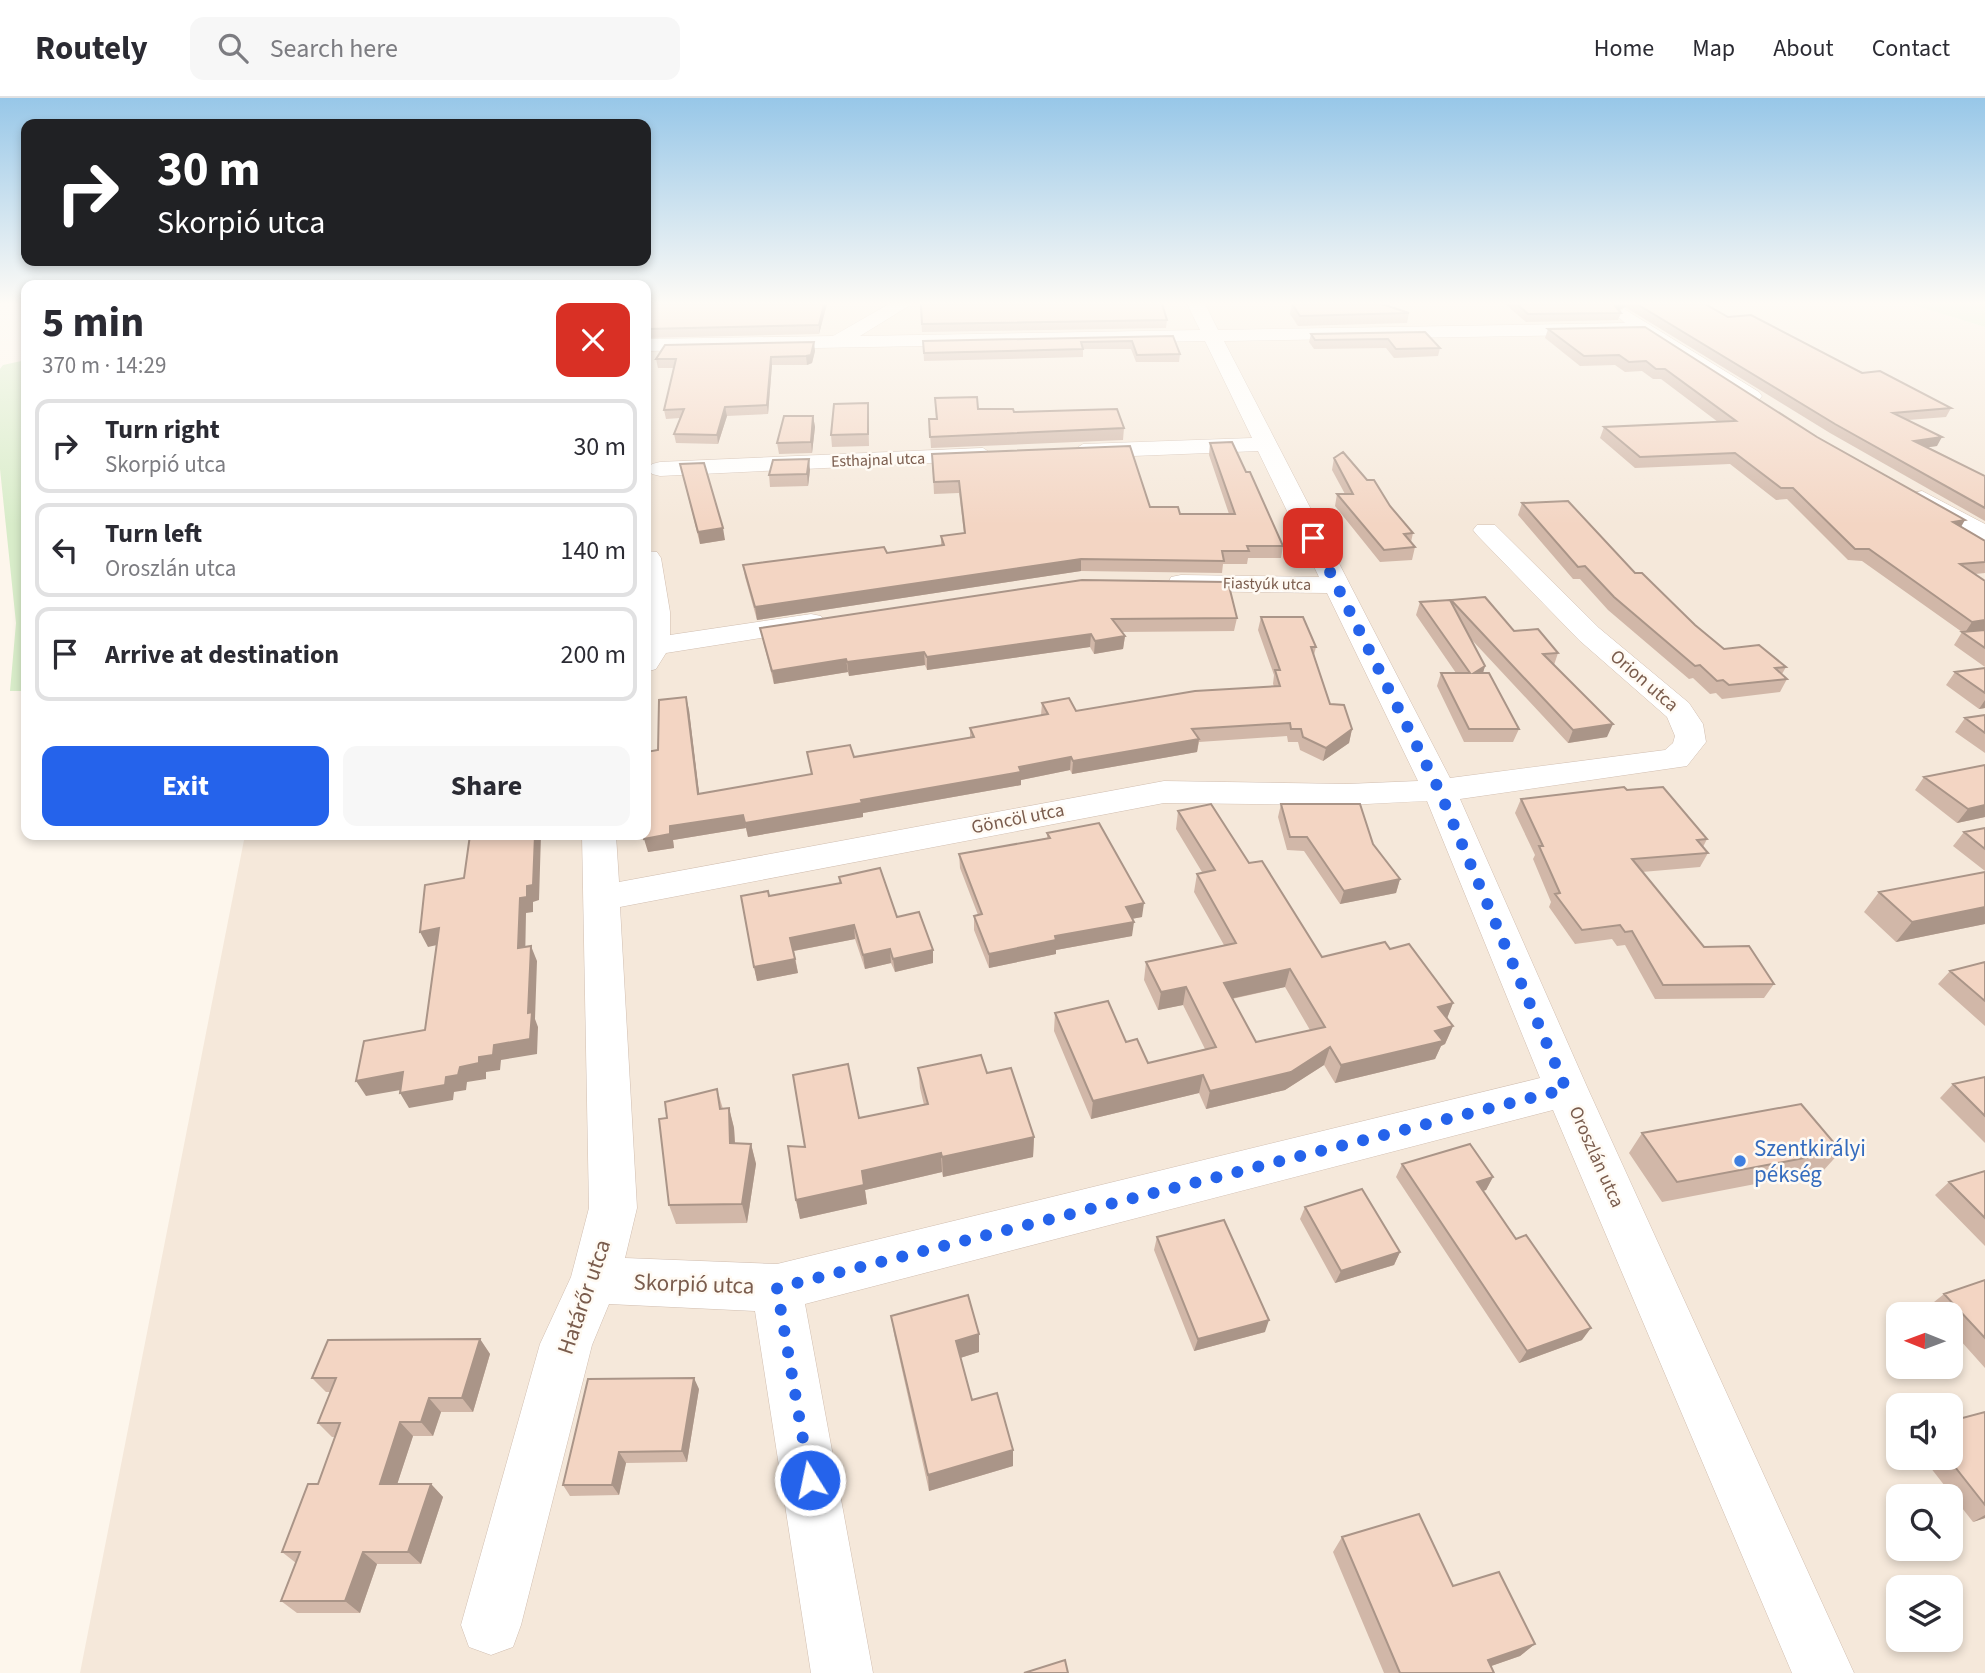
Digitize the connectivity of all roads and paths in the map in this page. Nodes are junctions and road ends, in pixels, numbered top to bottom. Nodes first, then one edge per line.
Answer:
1 (1231, 378) edge
2 (1723, 378) edge
3 (1773, 410) edge
4 (1263, 443) junction
5 (1058, 452) edge
6 (1003, 454) edge
7 (660, 469) dead end
8 (1903, 487) edge
9 (1486, 530) dead end
10 (1985, 534) edge
11 (651, 582) edge
12 (1160, 582) edge
13 (1338, 585) junction
14 (833, 619) edge
15 (651, 654) edge
16 (1439, 790) junction
17 (599, 840) edge
18 (602, 898) junction
19 (1566, 1089) junction
20 (594, 1280) junction
21 (777, 1288) junction
22 (491, 1625) dead end
23 (842, 1673) edge
24 (1823, 1673) edge

1 - 4 street, Oroszlán utca
2 - 3 street
4 - 5 street
4 - 13 street, Oroszlán utca
6 - 7 street, Esthajnal utca
8 - 10 street
9 - 16 street, Orion utca
11 - 15 street
12 - 13 street, Fiastyúk utca
13 - 16 street, Oroszlán utca
14 - 15 street
16 - 18 street, Göncöl utca
16 - 19 street, Oroszlán utca
17 - 18 street, Határőr utca
18 - 20 street, Határőr utca
19 - 21 street, Skorpió utca
19 - 24 street, Oroszlán utca
20 - 21 street, Skorpió utca
20 - 22 street, Határőr utca
21 - 23 street

